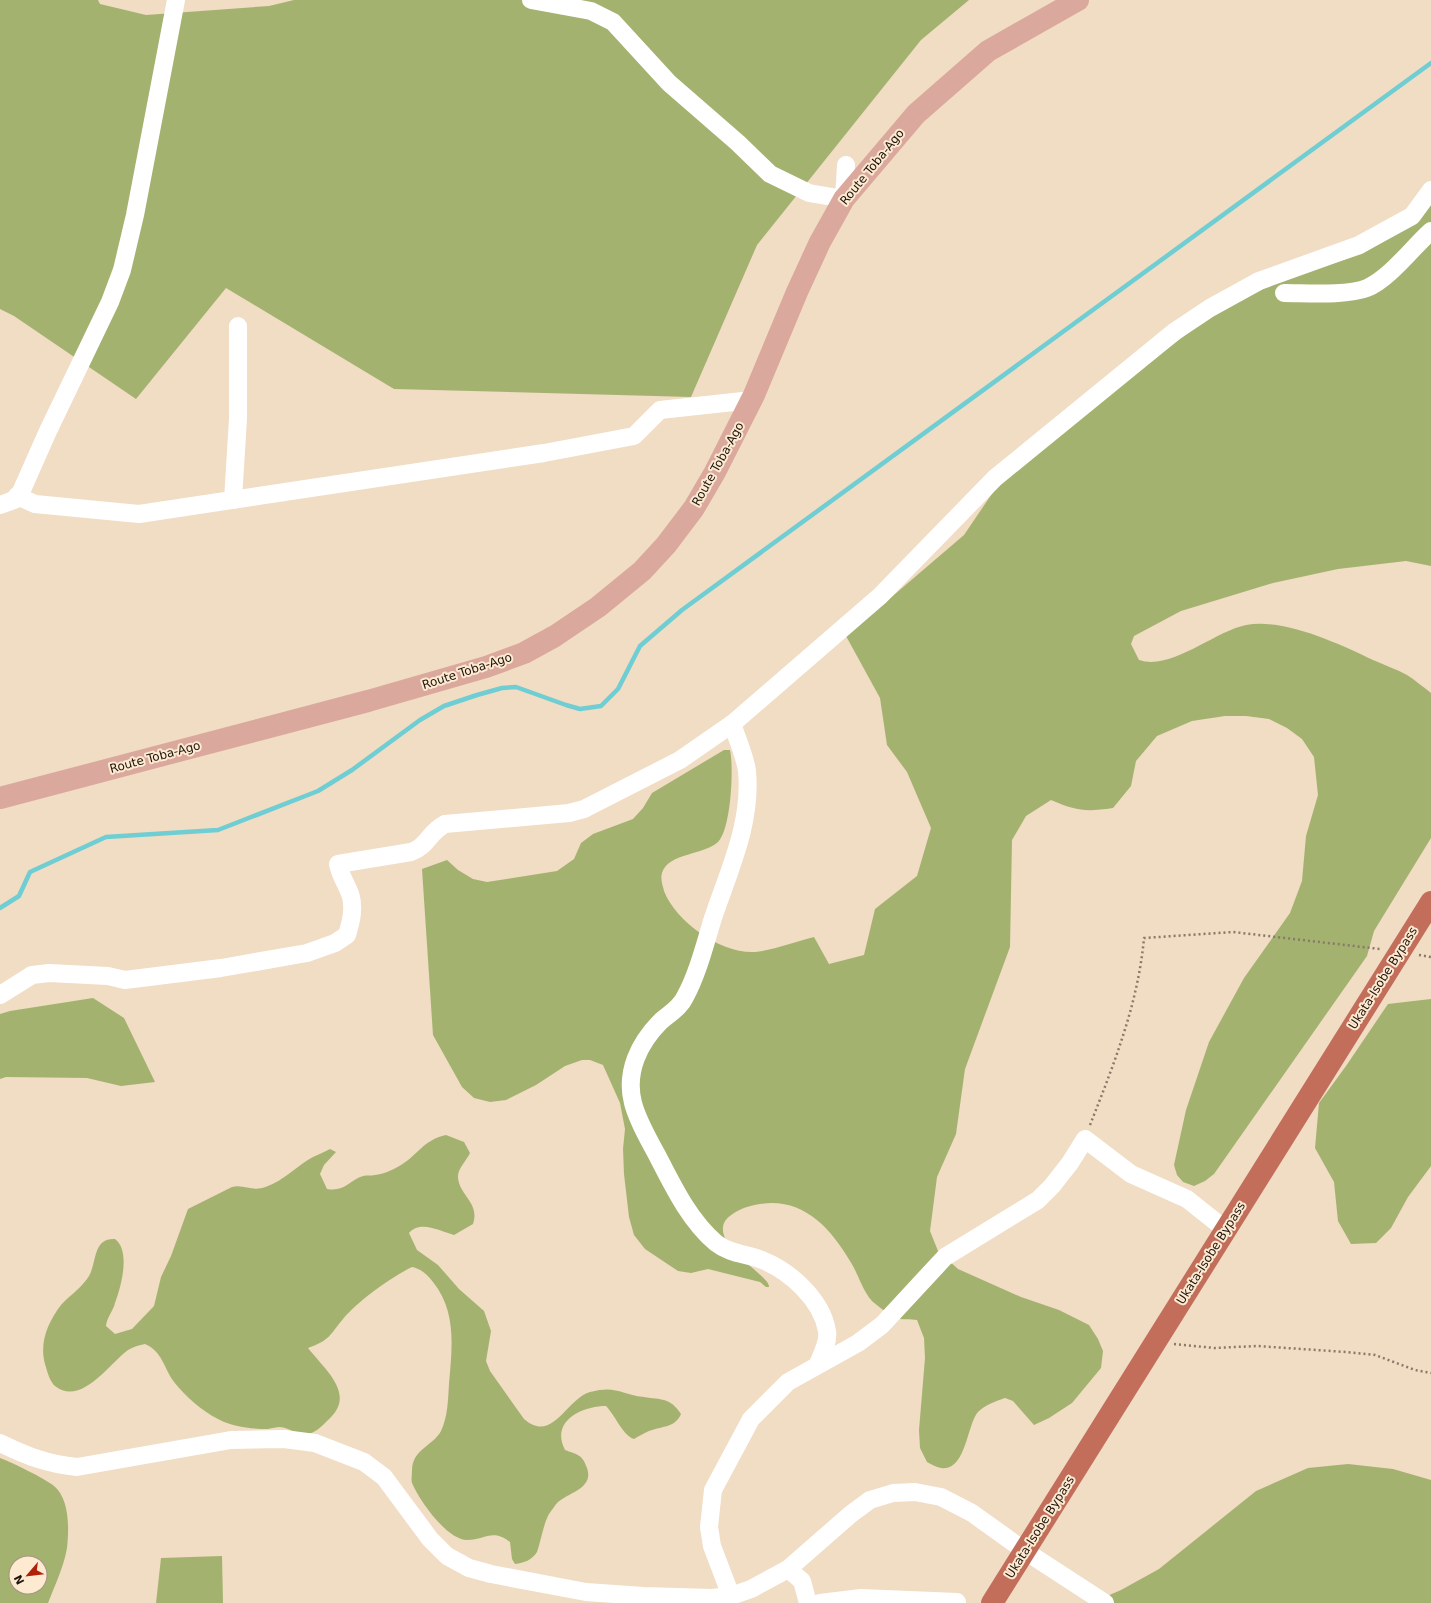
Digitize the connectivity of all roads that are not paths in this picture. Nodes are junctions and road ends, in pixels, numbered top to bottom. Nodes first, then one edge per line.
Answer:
1 (176, 0) edge
2 (531, 0) edge
3 (1078, 0) edge
4 (846, 165) dead end
5 (1431, 190) edge
6 (844, 199) junction
7 (1431, 231) edge
8 (1284, 293) dead end
9 (238, 326) dead end
10 (752, 400) junction
11 (17, 496) junction
12 (234, 500) junction
13 (0, 505) edge
14 (732, 724) junction
15 (0, 798) edge
16 (1431, 902) edge
17 (0, 995) edge
18 (1226, 1230) junction
19 (818, 1364) junction
20 (0, 1444) edge
21 (1025, 1551) junction
22 (788, 1569) junction
23 (731, 1596) junction
24 (957, 1602) edge
25 (808, 1603) edge
26 (820, 1603) edge
27 (992, 1603) edge
28 (1105, 1603) edge

1 - 11 street
2 - 6 street
3 - 6 main road, Route Toba-Ago
4 - 6 street
5 - 14 street
6 - 10 main road, Route Toba-Ago
7 - 8 street
9 - 12 street
10 - 12 street
10 - 15 main road, Route Toba-Ago
11 - 12 street
11 - 13 street
14 - 17 street
14 - 19 street
16 - 18 highway, Ukata-Isobe Bypass
18 - 19 street
18 - 21 highway, Ukata-Isobe Bypass
19 - 23 street
20 - 23 street
21 - 22 street
21 - 27 highway, Ukata-Isobe Bypass
21 - 28 street
22 - 23 street
22 - 25 street
24 - 26 street

